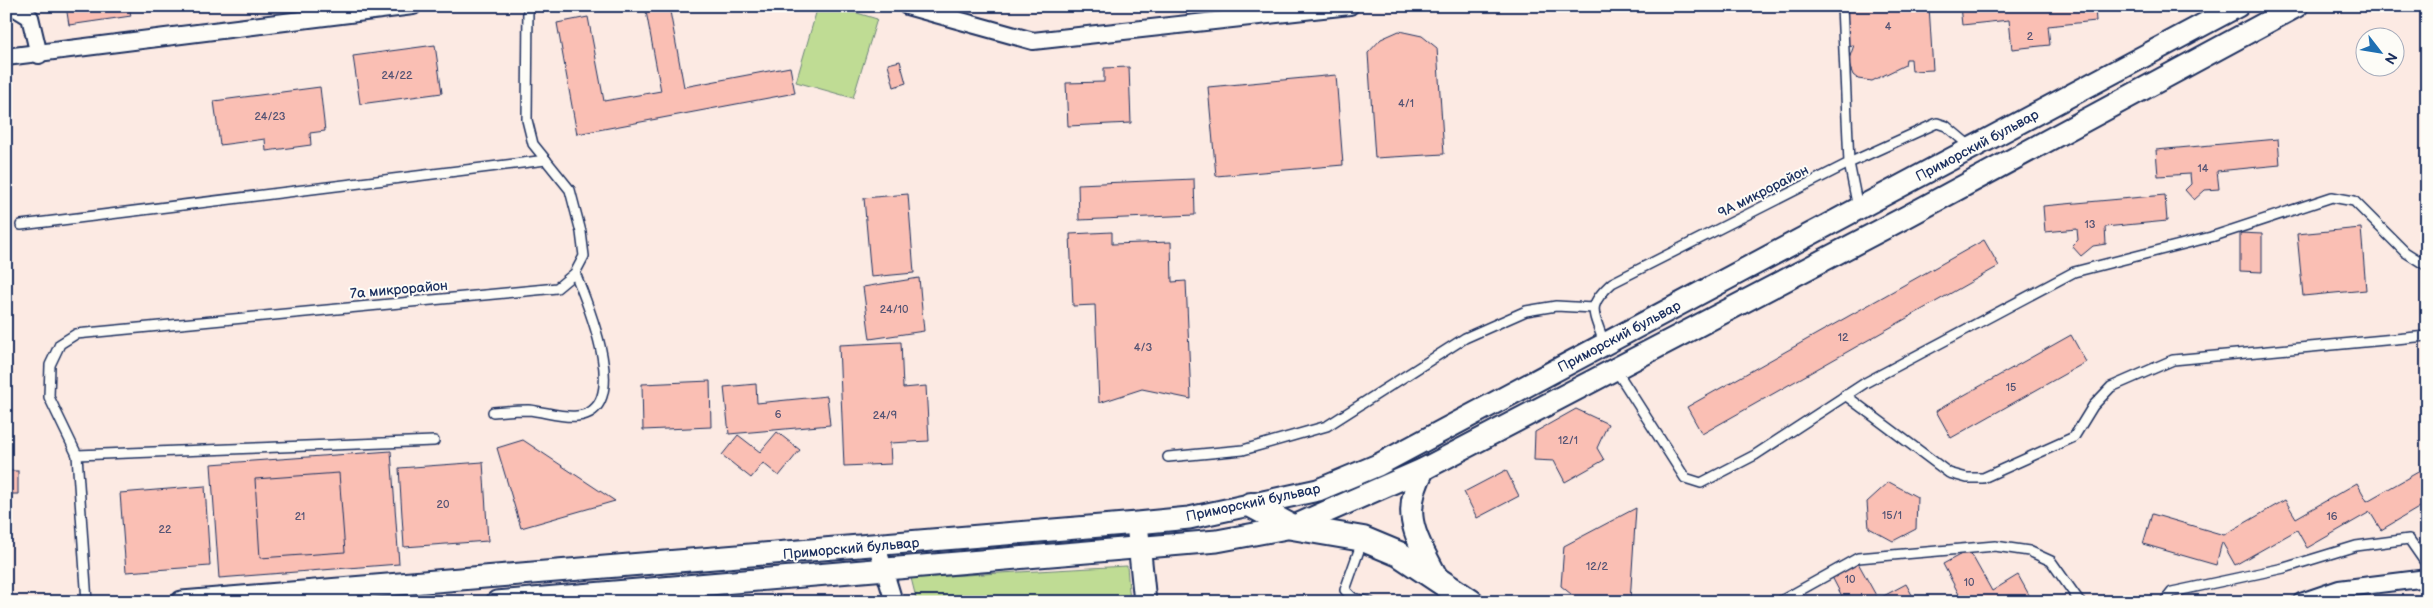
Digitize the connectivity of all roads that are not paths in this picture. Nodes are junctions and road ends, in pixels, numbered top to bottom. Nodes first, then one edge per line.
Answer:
1 (12, 6) edge
2 (413, 6) edge
3 (528, 6) edge
4 (907, 6) edge
5 (1350, 6) edge
6 (1842, 6) edge
7 (2238, 6) edge
8 (2297, 6) edge
9 (39, 55) junction
10 (6, 57) edge
11 (1972, 148) junction
12 (546, 160) junction
13 (1849, 164) junction
14 (1858, 208) junction
15 (21, 225) dead end
16 (2427, 266) edge
17 (575, 273) junction
18 (1593, 308) junction
19 (2427, 336) edge
20 (1604, 344) junction
21 (1616, 369) junction
22 (1845, 395) junction
23 (493, 412) dead end
24 (434, 442) dead end
25 (77, 455) junction
26 (1168, 457) dead end
27 (1424, 469) junction
28 (1251, 506) junction
29 (1137, 523) junction
30 (1292, 527) junction
31 (1363, 539) junction
32 (877, 546) junction
33 (1138, 547) junction
34 (2427, 565) edge
35 (884, 569) junction
36 (2427, 578) edge
37 (1438, 579) junction
38 (87, 602) edge
39 (182, 602) edge
40 (497, 602) edge
41 (894, 602) edge
42 (1145, 602) edge
43 (1370, 602) edge
44 (1472, 602) edge
45 (1779, 602) edge
46 (2080, 602) edge
47 (2164, 602) edge
48 (2301, 602) edge

1 - 9 street
2 - 9 street
3 - 12 lane
4 - 5 street
6 - 13 lane
7 - 11 street, Приморский бульвар
8 - 21 street, Приморский бульвар
9 - 10 street
11 - 13 lane, 9А микрорайон
11 - 14 street, Приморский бульвар
12 - 15 lane
12 - 17 lane
13 - 14 lane
13 - 18 lane, 9А микрорайон
14 - 20 street, Приморский бульвар
16 - 22 lane
17 - 23 lane
17 - 25 lane, 7а микрорайон
18 - 20 lane
18 - 26 lane
19 - 22 lane
20 - 28 street, Приморский бульвар
21 - 22 lane
21 - 27 street, Приморский бульвар
24 - 25 lane
25 - 38 lane
27 - 30 street, Приморский бульвар
27 - 37 street
28 - 29 street, Приморский бульвар
28 - 30 main road
29 - 32 street, Приморский бульвар
29 - 33 street
30 - 31 main road
30 - 33 street, Приморский бульвар
31 - 37 main road
31 - 43 lane
32 - 35 street
32 - 39 street, Приморский бульвар
33 - 35 street, Приморский бульвар
33 - 42 street
34 - 47 lane
35 - 40 street, Приморский бульвар
35 - 41 street
36 - 48 street
37 - 44 main road
45 - 46 lane

